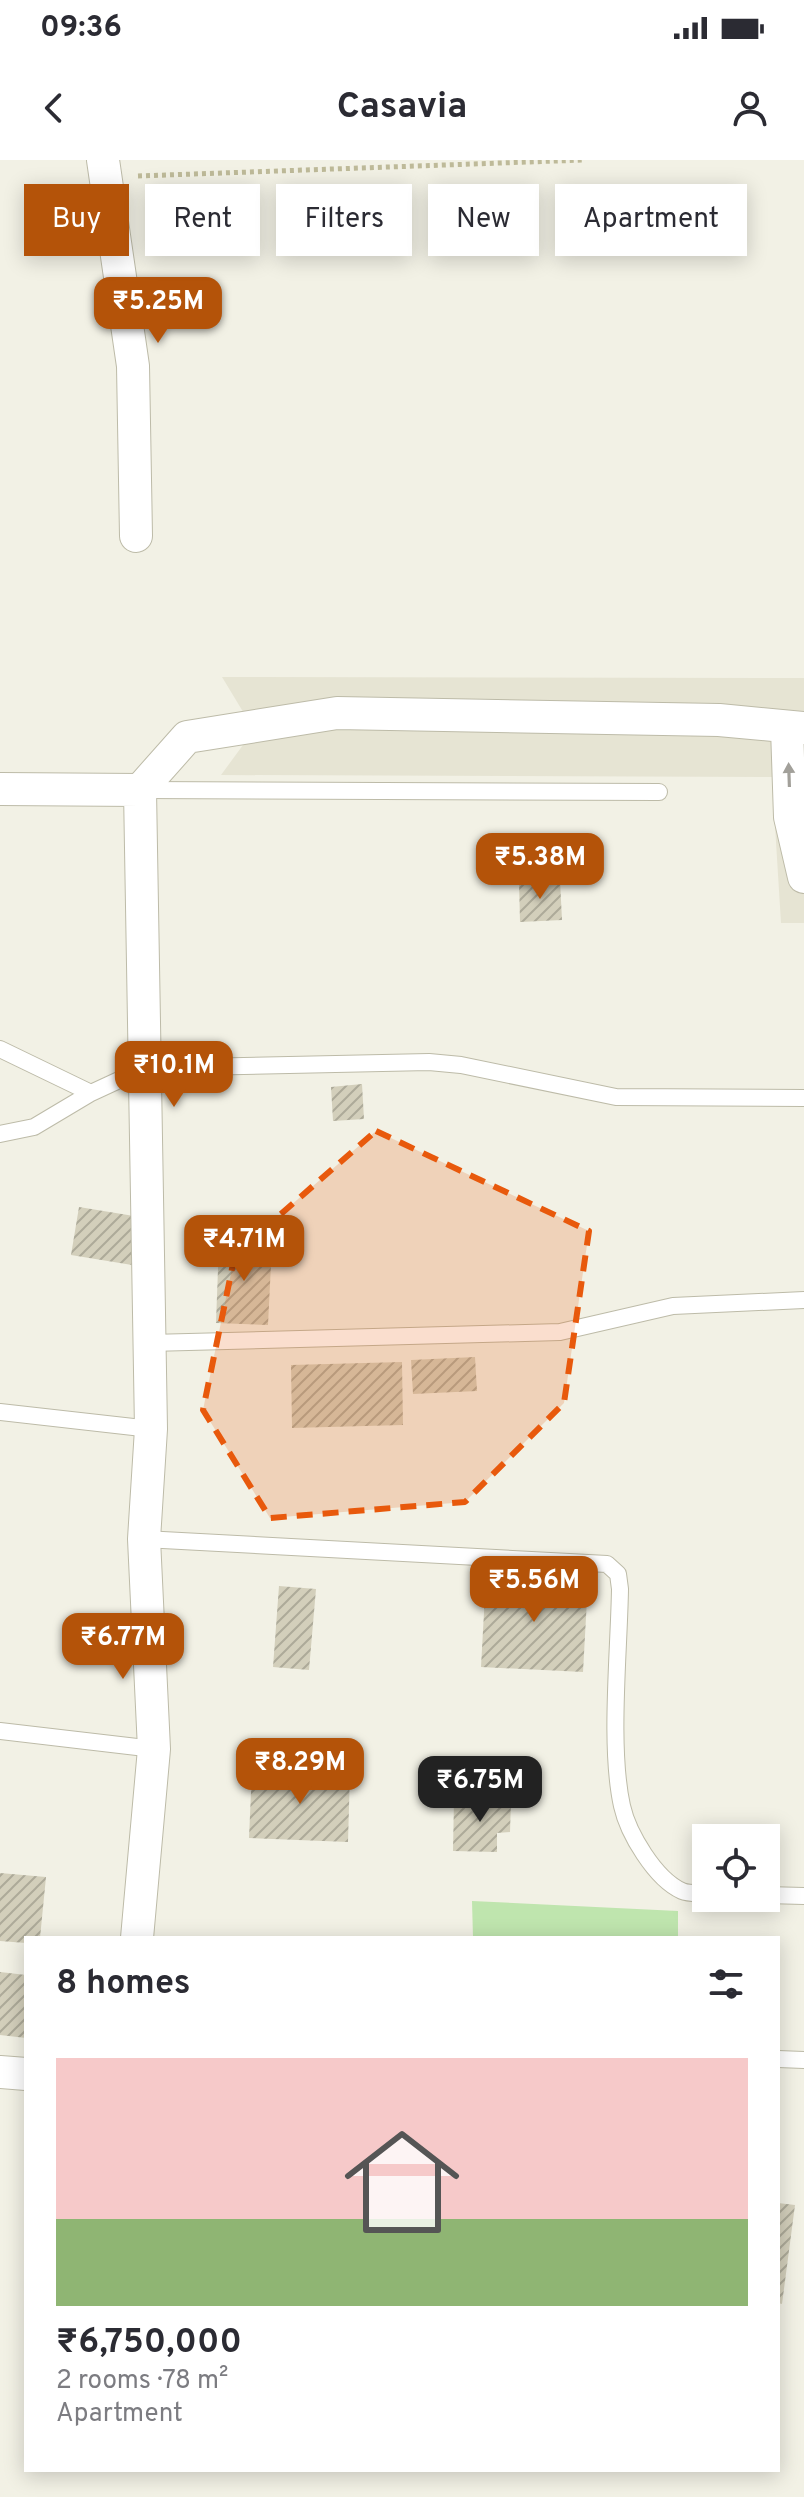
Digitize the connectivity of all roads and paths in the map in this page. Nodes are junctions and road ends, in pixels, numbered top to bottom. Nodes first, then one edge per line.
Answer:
1 (584, 160) edge
2 (104, 168) edge
3 (136, 536) dead end
4 (795, 728) edge
5 (0, 789) edge
6 (140, 790) junction
7 (659, 792) dead end
8 (804, 877) edge
9 (0, 1049) edge
10 (145, 1068) junction
11 (91, 1093) junction
12 (804, 1098) edge
13 (0, 1134) edge
14 (804, 1300) edge
15 (150, 1343) junction
16 (0, 1412) edge
17 (151, 1429) junction
18 (144, 1539) junction
19 (0, 1731) edge
20 (154, 1749) junction
21 (692, 1892) edge
22 (780, 1895) edge
23 (804, 1896) edge
24 (137, 1936) edge
25 (780, 2059) edge
26 (804, 2060) edge
27 (0, 2072) edge
28 (24, 2074) edge

1 - 2 path
2 - 3 street
4 - 6 street
8 -> 4 street
5 - 6 street
6 - 7 lane
6 - 10 street
9 - 11 lane
10 - 11 lane
10 - 12 lane
10 - 15 street
11 - 13 lane
14 - 15 lane
15 - 17 street
16 - 17 lane
17 - 18 street
18 - 20 street
18 - 21 lane
19 - 20 lane
20 - 24 street
22 - 23 lane
25 - 26 lane
27 - 28 street

